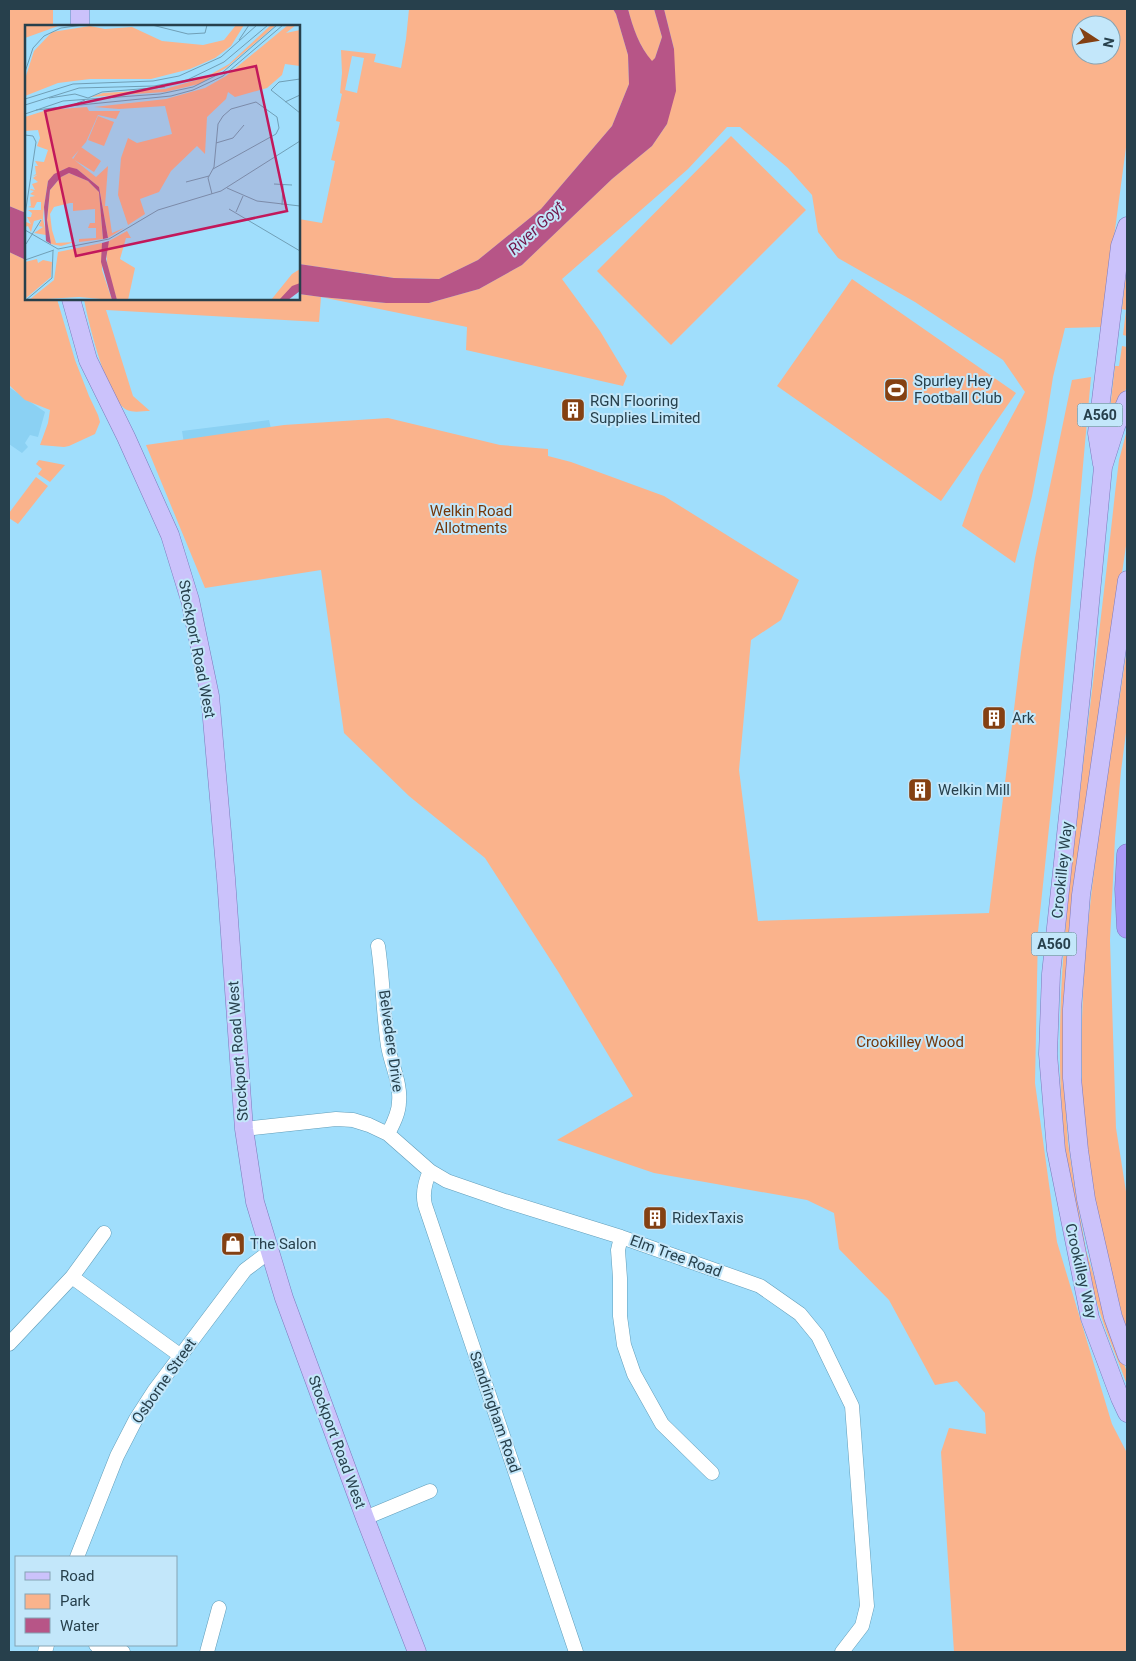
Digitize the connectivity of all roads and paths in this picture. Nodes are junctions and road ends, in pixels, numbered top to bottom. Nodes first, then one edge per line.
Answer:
1 (80, 9) edge
2 (80, 25) edge
3 (1127, 226) edge
4 (71, 300) edge
5 (1127, 400) edge
6 (1103, 467) junction
7 (1127, 580) edge
8 (1127, 854) edge
9 (1127, 928) edge
10 (378, 946) dead end
11 (244, 1129) junction
12 (388, 1134) junction
13 (430, 1171) junction
14 (104, 1233) dead end
15 (621, 1237) junction
16 (269, 1252) junction
17 (72, 1277) junction
18 (9, 1344) edge
19 (181, 1356) junction
20 (1127, 1356) edge
21 (1127, 1412) edge
22 (712, 1473) dead end
23 (430, 1491) dead end
24 (365, 1518) junction
25 (77, 1556) edge
26 (219, 1608) dead end
27 (100, 1646) edge
28 (123, 1652) edge
29 (207, 1652) edge
30 (417, 1652) edge
31 (576, 1652) edge
32 (842, 1652) edge

1 - 2 main road
3 - 6 main road, Crookilley Way / A560
4 - 11 main road, Stockport Road West
5 - 6 main road, Crookilley Way / A560
6 - 21 main road, Crookilley Way / A560
7 - 20 main road, Crookilley Way / A560
8 - 9 highway
10 - 12 street, Belvedere Drive
11 - 12 street, Elm Tree Road
11 - 16 main road, Stockport Road West
12 - 13 street, Elm Tree Road
13 - 15 street, Elm Tree Road
13 - 31 street, Sandringham Road
14 - 17 street
15 - 22 street
15 - 32 street, Elm Tree Road
16 - 19 street, Osborne Street
16 - 24 main road, Stockport Road West
17 - 18 street
17 - 19 street
19 - 25 street, Osborne Street
23 - 24 street
24 - 30 main road, Stockport Road West
26 - 29 street
27 - 28 street

